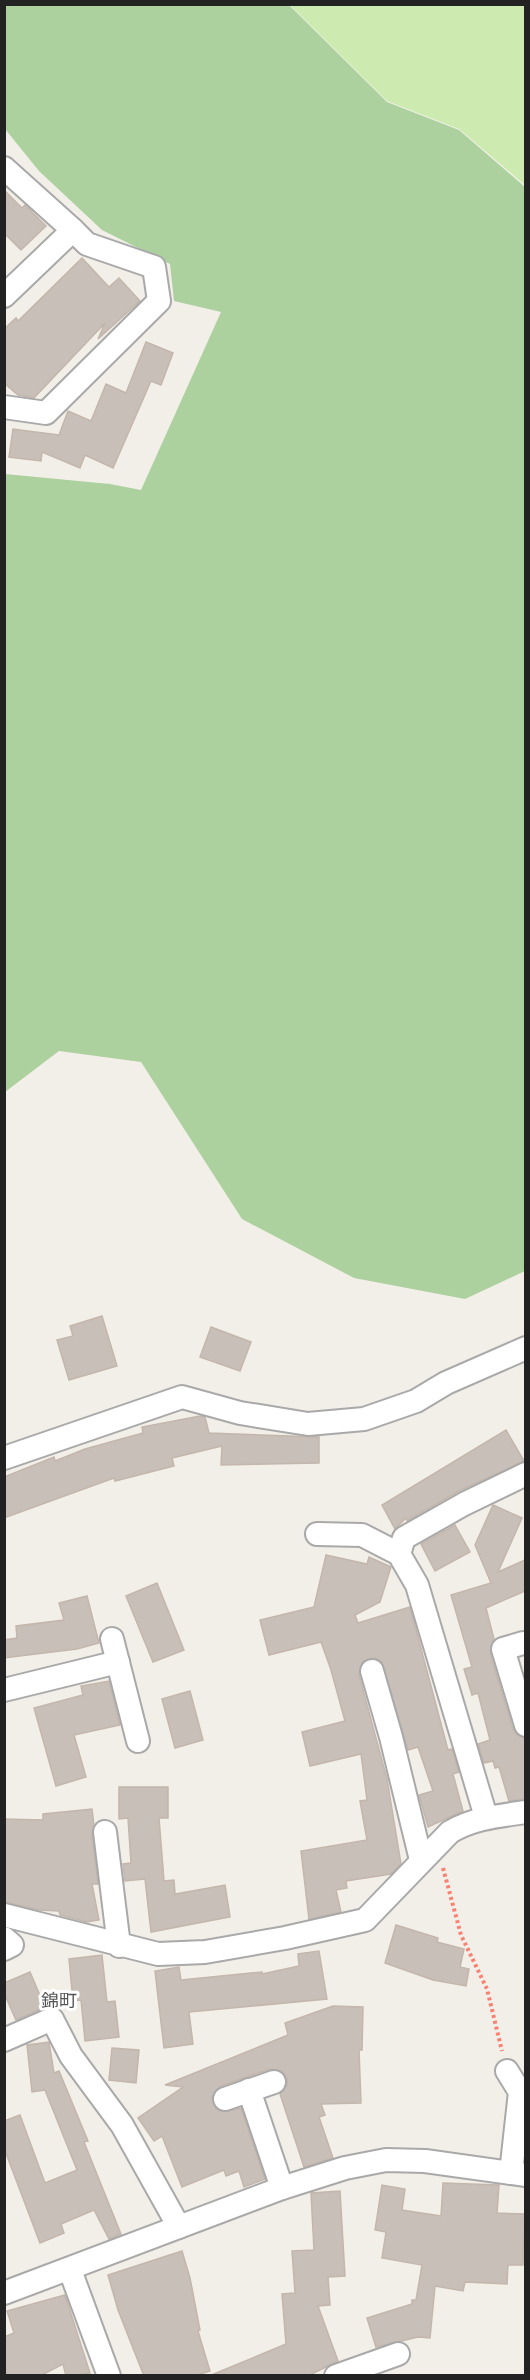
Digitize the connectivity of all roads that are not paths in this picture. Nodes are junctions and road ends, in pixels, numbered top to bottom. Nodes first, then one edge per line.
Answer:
1 (4, 168) edge
2 (73, 230) junction
3 (4, 296) edge
4 (4, 407) edge
5 (525, 1331) edge
6 (525, 1348) edge
7 (446, 1383) junction
8 (4, 1458) edge
9 (525, 1474) edge
10 (317, 1534) dead end
11 (399, 1554) junction
12 (112, 1639) dead end
13 (523, 1642) dead end
14 (118, 1662) junction
15 (372, 1671) dead end
16 (4, 1690) edge
17 (525, 1725) edge
18 (138, 1741) dead end
19 (525, 1812) edge
20 (486, 1817) junction
21 (105, 1832) dead end
22 (429, 1852) junction
23 (4, 1915) edge
24 (4, 1938) edge
25 (119, 1946) junction
26 (4, 1949) edge
27 (4, 2040) edge
28 (507, 2071) road end
29 (274, 2082) dead end
30 (249, 2090) junction
31 (523, 2090) edge
32 (225, 2099) dead end
33 (518, 2174) edge
34 (282, 2188) junction
35 (179, 2228) junction
36 (70, 2270) junction
37 (4, 2293) edge
38 (398, 2354) dead end
39 (109, 2376) edge
40 (336, 2376) edge

1 - 2 street
2 - 3 street
2 - 4 street
5 - 7 street
6 - 7 street
7 - 8 street
9 - 11 street
10 - 11 street
11 - 20 street
12 - 14 street
13 - 17 street
14 - 16 street
14 - 18 street
15 - 22 street
19 - 20 street
20 - 22 street
21 - 25 street
22 - 25 street
23 - 25 street
24 - 26 street
27 - 35 street
28 - 31 street
29 - 30 street
30 - 32 street
30 - 34 street
31 - 33 street
33 - 34 street
34 - 35 street
35 - 36 street
36 - 37 street
36 - 39 street
38 - 40 street

